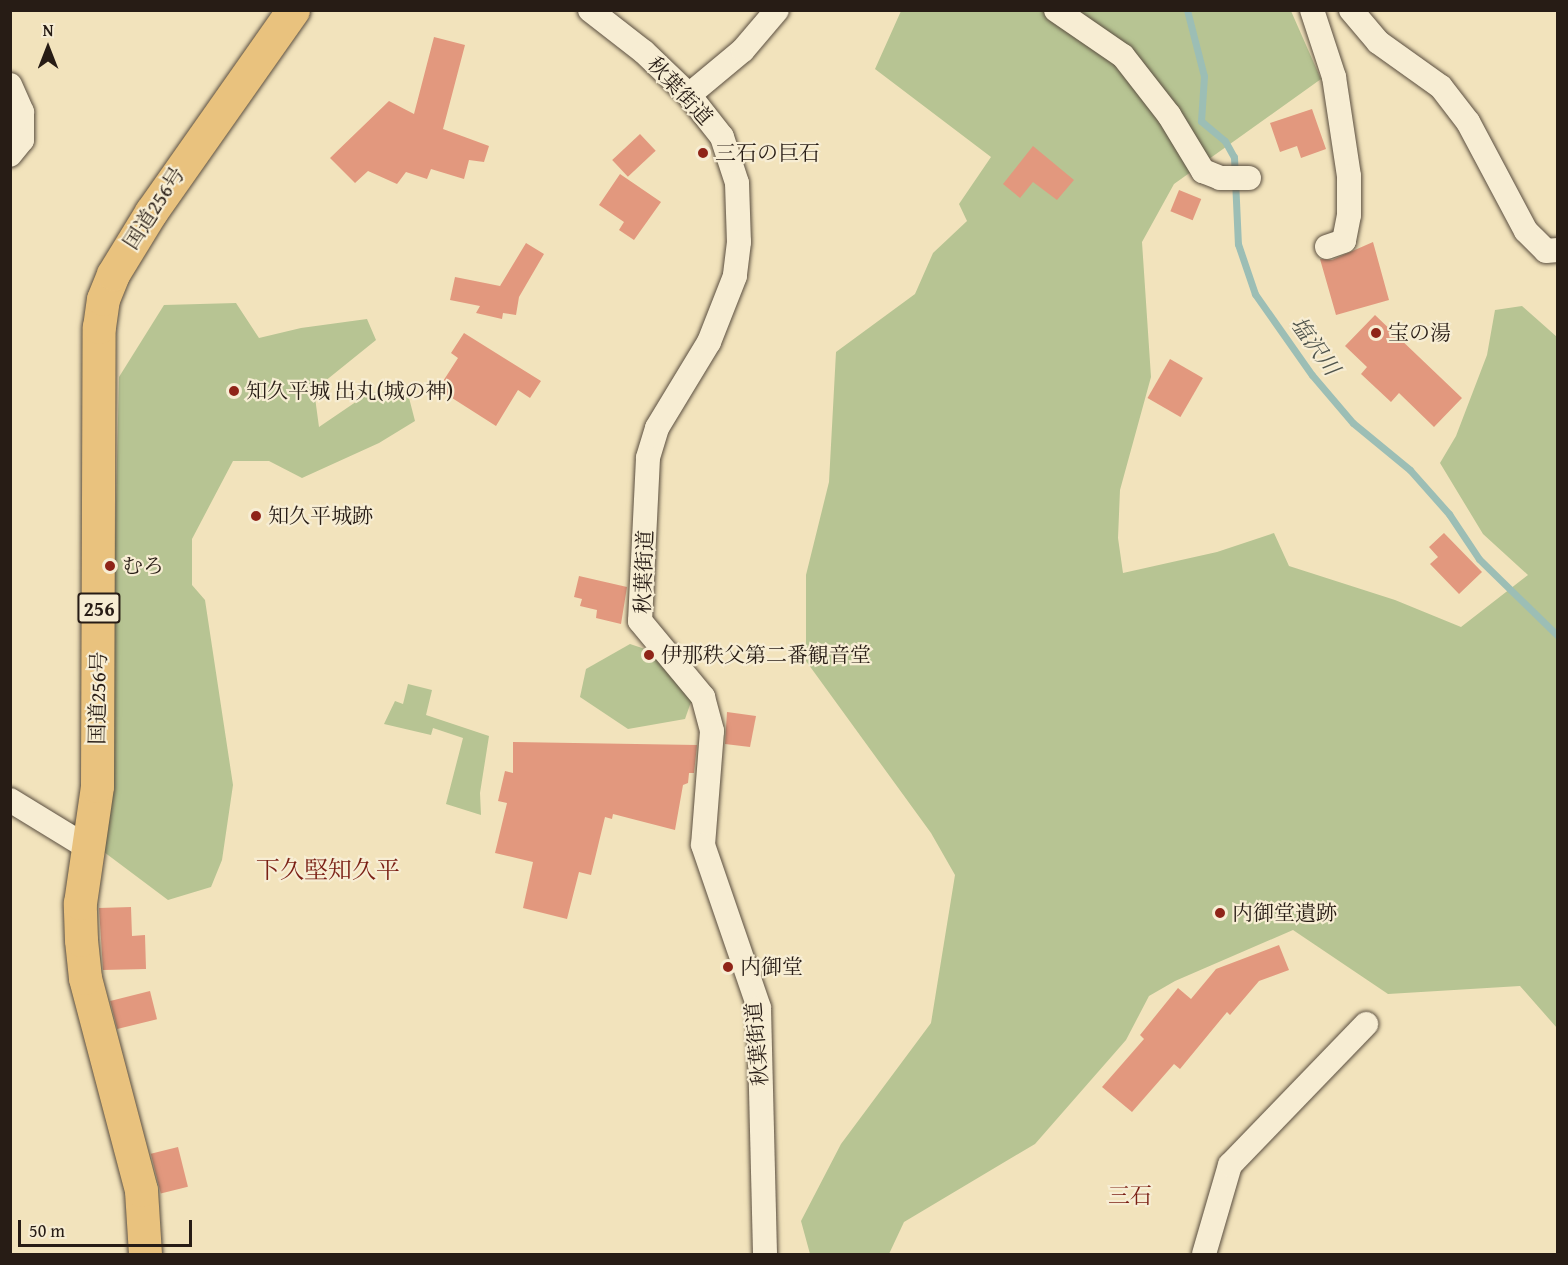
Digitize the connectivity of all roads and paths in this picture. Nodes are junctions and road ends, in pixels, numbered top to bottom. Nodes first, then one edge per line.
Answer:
1 (293, 10) edge
2 (590, 10) edge
3 (777, 10) edge
4 (1056, 10) edge
5 (1312, 10) edge
6 (1351, 10) edge
7 (10, 85) edge
8 (689, 95) junction
9 (10, 155) edge
10 (1250, 178) dead end
11 (1327, 247) dead end
12 (1557, 250) edge
13 (10, 800) edge
14 (87, 847) junction
15 (1366, 1024) dead end
16 (145, 1254) edge
17 (765, 1254) edge
18 (1204, 1254) edge

1 - 14 highway, 国道256号 / 256
2 - 8 street, 秋葉街道
3 - 8 street
4 - 10 street
5 - 11 street
6 - 12 street
7 - 9 street
8 - 17 street, 秋葉街道
13 - 14 street
14 - 16 highway, 国道256号 / 256
15 - 18 street

